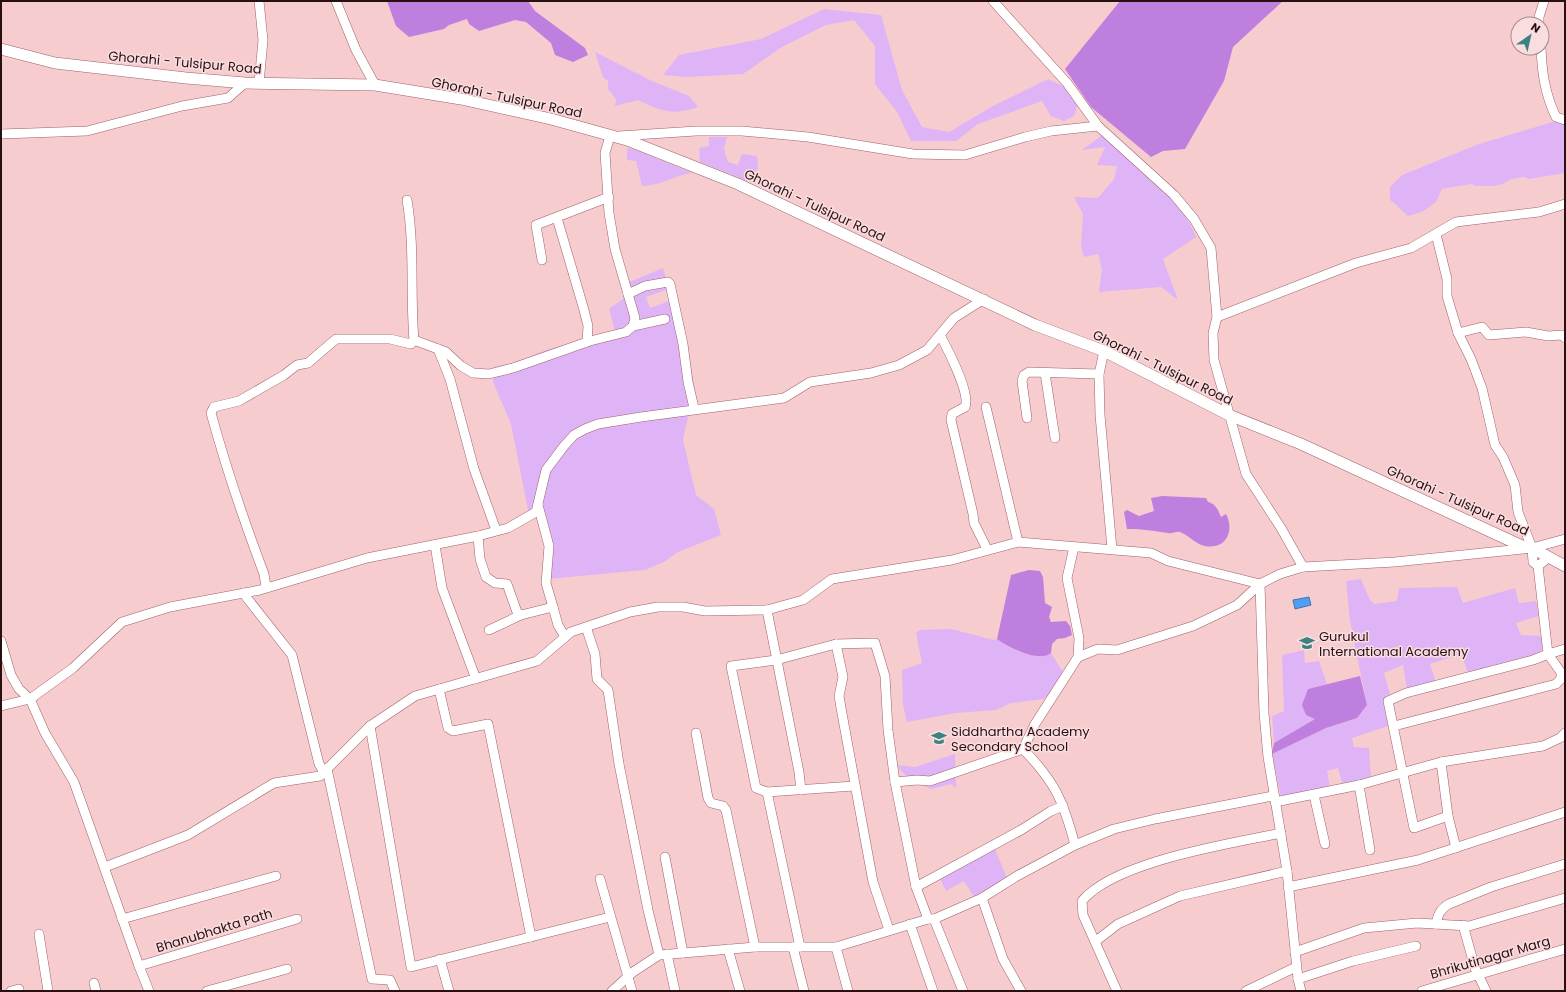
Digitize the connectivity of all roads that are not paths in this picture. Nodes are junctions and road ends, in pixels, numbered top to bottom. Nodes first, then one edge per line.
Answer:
1 (258, 1) edge
2 (336, 1) edge
3 (993, 1) edge
4 (1544, 1) edge
5 (1538, 16) edge
6 (1, 49) edge
7 (1542, 56) edge
8 (245, 83) junction
9 (259, 83) junction
10 (374, 85) junction
11 (1565, 120) edge
12 (1098, 126) junction
13 (1, 134) edge
14 (612, 136) junction
15 (609, 197) junction
16 (407, 200) dead end
17 (1565, 204) edge
18 (556, 218) junction
19 (1436, 234) junction
20 (542, 260) dead end
21 (628, 294) junction
22 (984, 299) junction
23 (1217, 317) junction
24 (665, 319) dead end
25 (633, 326) junction
26 (1458, 334) junction
27 (940, 335) junction
28 (1565, 338) edge
29 (414, 340) junction
30 (587, 342) junction
31 (438, 349) junction
32 (1104, 351) junction
33 (1045, 373) junction
34 (1099, 374) junction
35 (986, 407) dead end
36 (694, 408) junction
37 (1229, 415) junction
38 (1027, 418) dead end
39 (1055, 438) dead end
40 (538, 504) junction
41 (496, 530) junction
42 (478, 536) junction
43 (1565, 539) edge
44 (1018, 542) junction
45 (435, 546) junction
46 (1074, 547) junction
47 (1532, 548) junction
48 (987, 549) junction
49 (1112, 549) junction
50 (1548, 558) junction
51 (1538, 566) junction
52 (1565, 566) edge
53 (1303, 567) junction
54 (1260, 584) junction
55 (266, 587) junction
56 (243, 593) junction
57 (553, 607) junction
58 (767, 610) junction
59 (521, 615) junction
60 (586, 627) junction
61 (489, 630) dead end
62 (564, 637) junction
63 (1, 640) edge
64 (836, 644) junction
65 (1565, 649) edge
66 (1548, 654) junction
67 (1078, 657) junction
68 (776, 660) junction
69 (476, 679) junction
70 (439, 689) junction
71 (30, 699) junction
72 (1, 706) edge
73 (370, 726) junction
74 (1394, 726) junction
75 (696, 733) dead end
76 (1565, 733) edge
77 (1023, 749) junction
78 (1441, 762) junction
79 (325, 771) junction
80 (1402, 774) junction
81 (895, 782) junction
82 (1359, 785) junction
83 (854, 786) junction
84 (801, 790) junction
85 (767, 792) junction
86 (1314, 795) junction
87 (1274, 799) junction
88 (1063, 806) junction
89 (1565, 812) edge
90 (1448, 816) junction
91 (1281, 833) junction
92 (1325, 844) dead end
93 (1075, 845) junction
94 (1456, 848) junction
95 (1370, 850) dead end
96 (666, 857) dead end
97 (1565, 864) edge
98 (105, 867) junction
99 (1287, 871) junction
100 (276, 876) dead end
101 (600, 879) dead end
102 (916, 887) junction
103 (1288, 887) junction
104 (982, 898) junction
105 (1565, 898) edge
106 (610, 917) junction
107 (122, 919) junction
108 (298, 919) dead end
109 (931, 919) junction
110 (910, 924) junction
111 (1436, 924) junction
112 (1463, 925) junction
113 (889, 930) junction
114 (39, 934) dead end
115 (531, 936) junction
116 (1096, 941) junction
117 (1416, 946) dead end
118 (755, 947) junction
119 (796, 947) junction
120 (836, 947) junction
121 (728, 949) junction
122 (1565, 949) edge
123 (1295, 952) junction
124 (683, 953) junction
125 (663, 954) junction
126 (440, 960) junction
127 (139, 966) junction
128 (1296, 967) junction
129 (287, 969) dead end
130 (1478, 974) junction
131 (628, 977) junction
132 (1298, 979) junction
133 (11, 991) edge
134 (19, 991) edge
135 (48, 991) edge
136 (149, 991) edge
137 (207, 991) edge
138 (394, 991) edge
139 (449, 991) edge
140 (612, 991) edge
141 (632, 991) edge
142 (675, 991) edge
143 (740, 991) edge
144 (804, 991) edge
145 (848, 991) edge
146 (933, 991) edge
147 (963, 991) edge
148 (1021, 991) edge
149 (1117, 991) edge
150 (1246, 991) edge
151 (1301, 991) edge
152 (1422, 991) edge
153 (1486, 991) edge

1 - 9 street
2 - 10 street
3 - 12 street
4 - 5 street
6 - 8 main road, Ghorahi - Tulsipur Road
7 - 11 street
8 - 9 main road, Ghorahi - Tulsipur Road
8 - 13 street
9 - 10 main road, Ghorahi - Tulsipur Road
10 - 14 main road, Ghorahi - Tulsipur Road
12 - 14 street
12 - 23 street
14 - 15 street
14 - 22 main road, Ghorahi - Tulsipur Road
15 - 18 street
15 - 21 street
16 - 29 street
17 - 19 street
18 - 20 street
18 - 30 street
19 - 23 street
19 - 26 street
21 - 25 street
21 - 36 street
22 - 27 street
22 - 32 main road, Ghorahi - Tulsipur Road
23 - 37 street
24 - 25 street
25 - 30 street
26 - 28 street
26 - 47 street
27 - 36 street
27 - 48 street
29 - 31 street
29 - 55 street
30 - 31 street
31 - 41 street
32 - 34 street
32 - 37 main road, Ghorahi - Tulsipur Road
33 - 34 street
33 - 38 street
33 - 39 street
34 - 49 street
35 - 44 street
36 - 40 street
37 - 47 main road, Ghorahi - Tulsipur Road
37 - 53 street
40 - 41 street
40 - 57 street
41 - 42 street
42 - 45 street
42 - 59 street
43 - 47 street
44 - 46 street
44 - 48 street
45 - 55 street
45 - 69 street
46 - 49 street
46 - 67 street
47 - 50 main road, Ghorahi - Tulsipur Road
47 - 51 street
47 - 53 street
48 - 58 street
49 - 54 street
50 - 51 street
50 - 52 main road, Ghorahi - Tulsipur Road
51 - 66 street
53 - 54 street
54 - 67 street
54 - 87 street
55 - 56 street
56 - 71 street
56 - 79 street
57 - 59 street
57 - 62 street
58 - 60 street
58 - 68 street
59 - 61 street
60 - 62 street
60 - 125 street
62 - 69 street
63 - 71 street
64 - 68 street
64 - 81 street
64 - 83 street
65 - 66 street
66 - 74 street
66 - 74 street
67 - 77 street
68 - 84 street
68 - 85 street
69 - 70 street
70 - 73 street
70 - 115 street
71 - 72 street
71 - 98 street
73 - 79 street
73 - 126 street
74 - 80 street
75 - 118 street
76 - 78 street
77 - 81 street
77 - 88 street
78 - 80 street
78 - 90 street
79 - 98 street
79 - 138 street
80 - 82 street
80 - 90 street
81 - 102 street
82 - 86 street
82 - 95 street
83 - 84 street
83 - 113 street
84 - 85 street
85 - 119 street
86 - 87 street
86 - 92 street
87 - 91 street
87 - 93 street
88 - 93 street
88 - 102 street
89 - 94 street
90 - 94 street
91 - 99 street
91 - 116 street
93 - 104 street
94 - 103 street
96 - 124 street
97 - 111 street
98 - 107 street
99 - 103 street
99 - 116 street
100 - 107 street
101 - 106 street
102 - 109 street
103 - 123 street
104 - 109 street
104 - 148 street
105 - 112 street
106 - 115 street
106 - 131 street
107 - 127 street
108 - 127 street, Bhanubhakta Path
109 - 110 street
109 - 147 street
110 - 113 street
110 - 146 street
111 - 112 street
111 - 123 street
112 - 130 street
113 - 120 street
114 - 135 street
115 - 126 street
116 - 149 street
117 - 132 street
118 - 119 street
118 - 121 street
119 - 120 street
119 - 144 street
120 - 145 street
121 - 124 street
121 - 143 street
122 - 130 street, Bhrikutinagar Marg
123 - 128 street
124 - 125 street
125 - 131 street
125 - 142 street
126 - 139 street
127 - 136 street
128 - 132 street
128 - 150 street
129 - 137 street
130 - 152 street, Bhrikutinagar Marg
130 - 153 street
131 - 140 street
131 - 141 street
132 - 151 street
133 - 134 street

